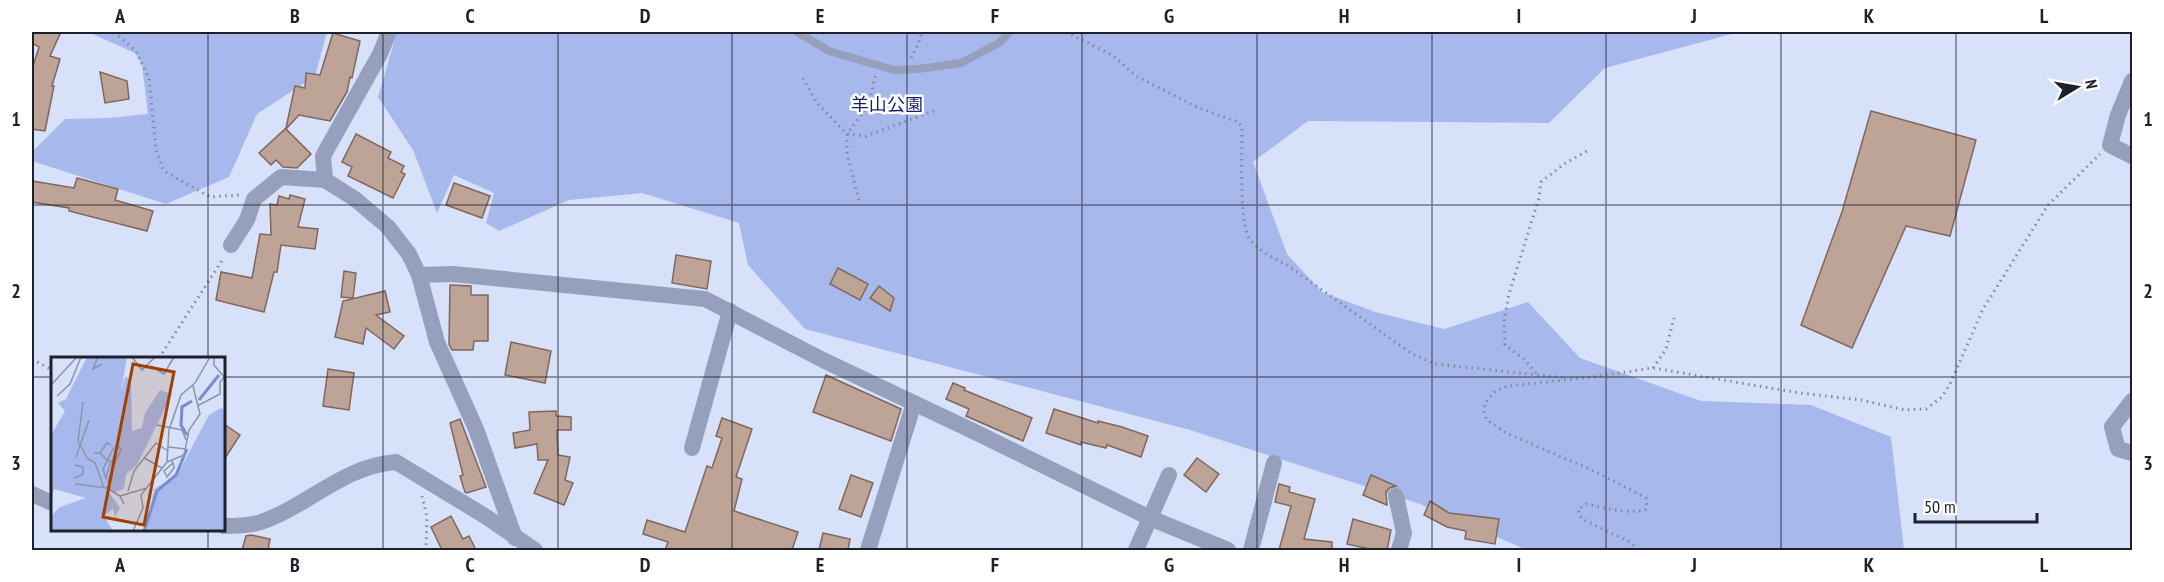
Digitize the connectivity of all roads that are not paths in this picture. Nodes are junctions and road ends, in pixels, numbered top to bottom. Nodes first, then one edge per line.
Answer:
1 (389, 32) edge
2 (797, 32) edge
3 (1010, 32) edge
4 (2133, 81) edge
5 (2133, 156) edge
6 (325, 180) junction
7 (231, 245) road end
8 (418, 274) junction
9 (730, 311) junction
10 (2133, 402) edge
11 (914, 404) junction
12 (692, 448) dead end
13 (2133, 453) edge
14 (1274, 463) dead end
15 (1169, 476) dead end
16 (32, 494) edge
17 (1396, 496) dead end
18 (51, 503) edge
19 (1150, 518) junction
20 (225, 526) edge
21 (515, 538) junction
22 (535, 550) edge
23 (868, 550) edge
24 (1136, 550) edge
25 (1228, 550) edge
26 (1251, 550) edge
27 (1399, 550) edge

1 - 6 street
2 - 3 lane
4 - 5 street
6 - 7 street
6 - 8 street
8 - 9 street
8 - 21 street
9 - 11 street
9 - 12 street
10 - 13 street
11 - 19 street
11 - 23 street
14 - 26 street
15 - 19 street
16 - 18 street
17 - 27 street
19 - 24 street
19 - 25 street
20 - 21 street
21 - 22 street

